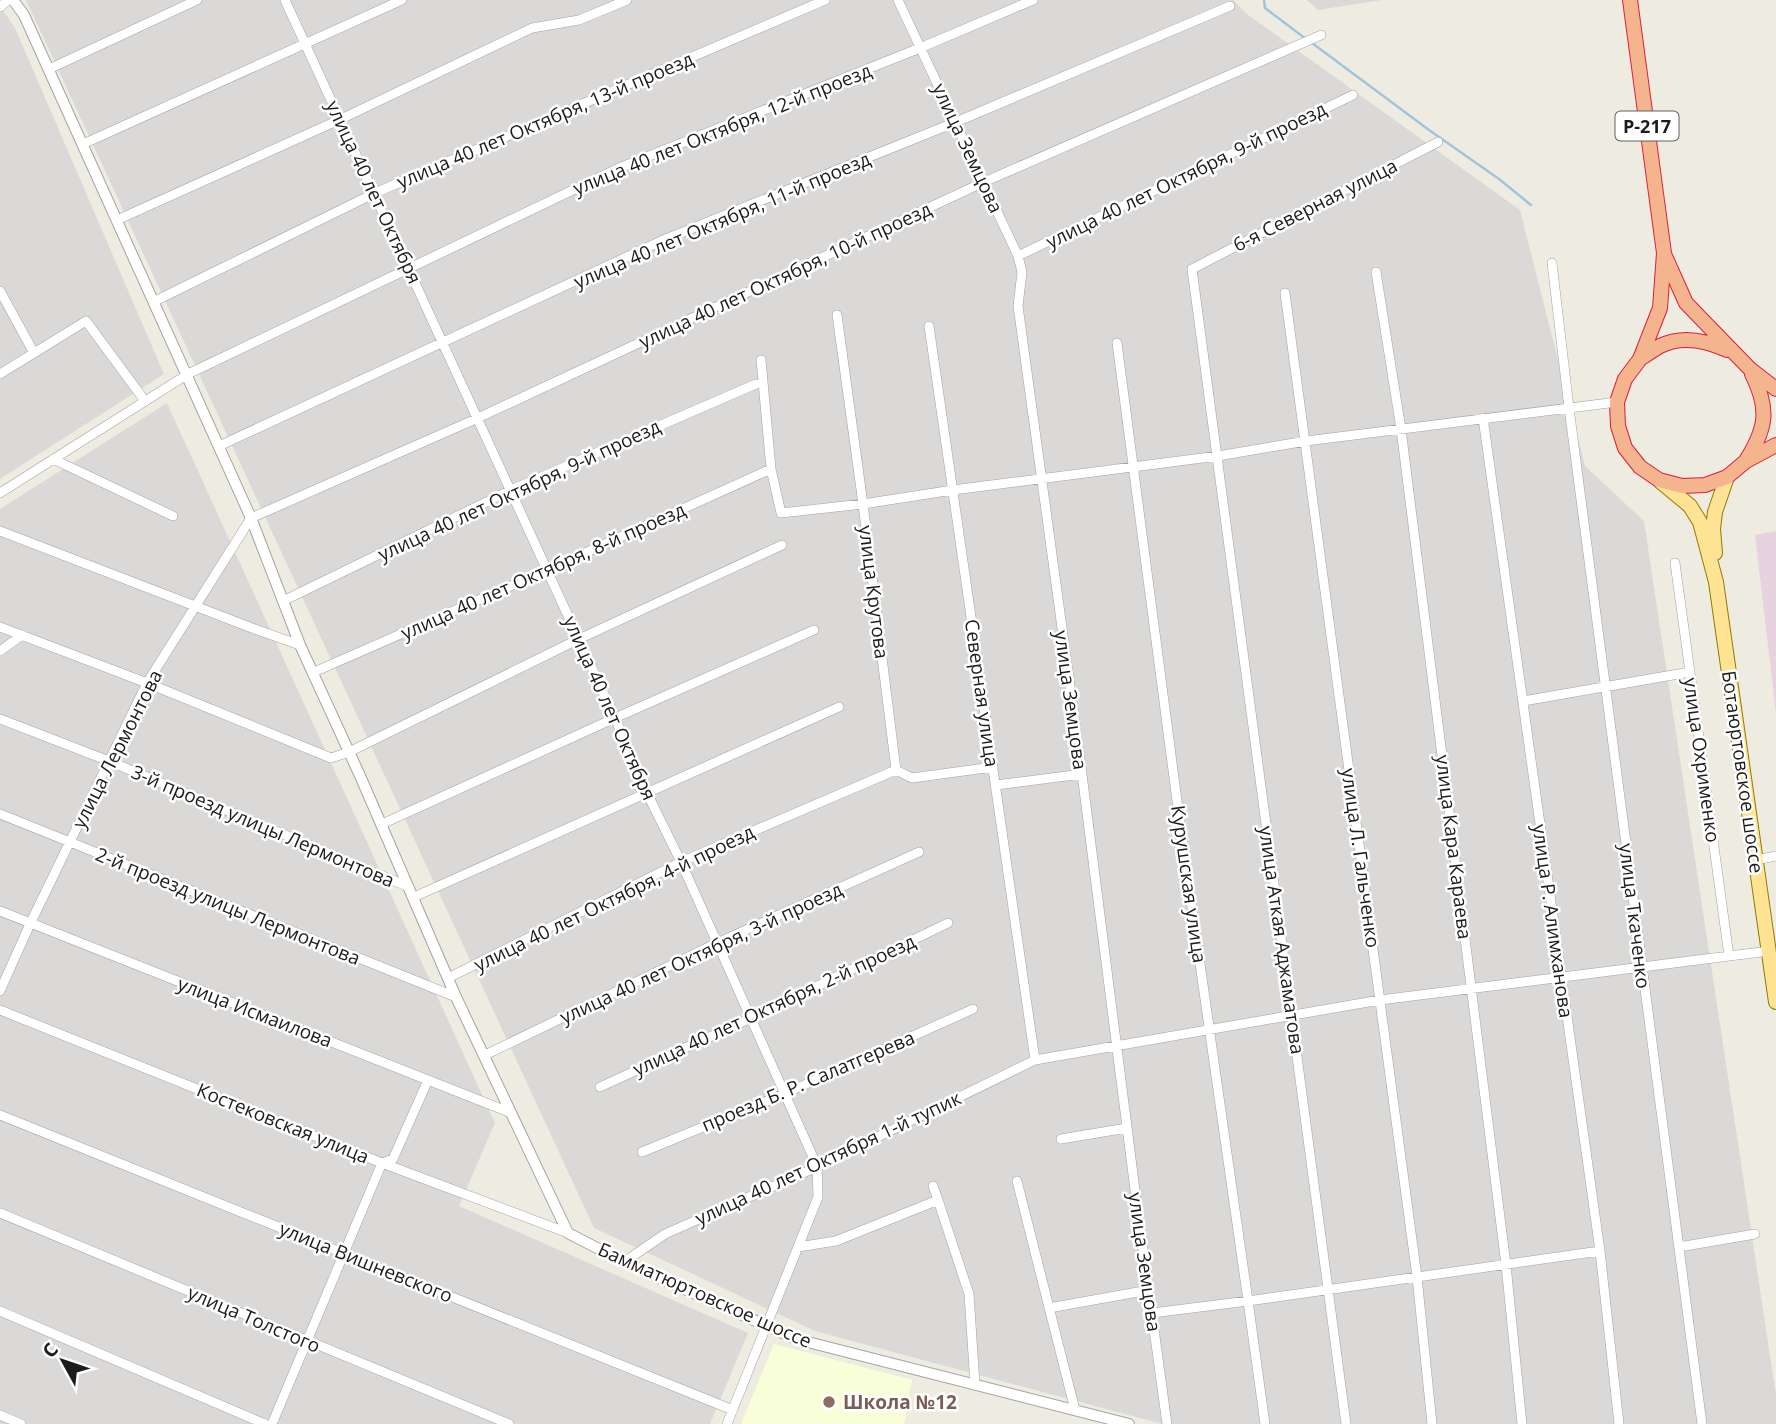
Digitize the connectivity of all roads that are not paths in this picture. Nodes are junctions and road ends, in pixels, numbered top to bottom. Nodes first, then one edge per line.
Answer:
1 (8, 0) edge
2 (13, 0) edge
3 (197, 0) edge
4 (285, 0) edge
5 (402, 0) edge
6 (627, 0) edge
7 (825, 0) edge
8 (898, 0) edge
9 (1033, 0) edge
10 (1630, 0) edge
11 (1230, 6) dead end
12 (0, 7) edge
13 (1321, 35) dead end
14 (304, 44) junction
15 (920, 48) junction
16 (48, 69) junction
17 (1353, 95) dead end
18 (341, 119) junction
19 (956, 122) junction
20 (1438, 142) dead end
21 (83, 144) junction
22 (984, 182) junction
23 (375, 193) junction
24 (117, 220) junction
25 (1664, 253) junction
26 (1018, 256) junction
27 (1552, 263) dead end
28 (409, 268) junction
29 (1192, 269) joint
30 (1376, 272) dead end
31 (0, 291) edge
32 (1285, 293) dead end
33 (155, 301) junction
34 (837, 315) dead end
35 (929, 326) dead end
36 (443, 343) junction
37 (1117, 343) dead end
38 (1732, 352) junction
39 (34, 353) junction
40 (1640, 359) junction
41 (761, 360) dead end
42 (1750, 369) junction
43 (0, 374) edge
44 (188, 374) junction
45 (756, 384) dead end
46 (1776, 389) edge
47 (145, 401) junction
48 (1617, 402) junction
49 (1569, 408) junction
50 (478, 418) junction
51 (1483, 418) junction
52 (1401, 429) junction
53 (1306, 441) junction
54 (1776, 445) edge
55 (219, 446) junction
56 (1218, 456) junction
57 (53, 459) junction
58 (1746, 461) junction
59 (1133, 466) junction
60 (771, 468) junction
61 (1727, 477) junction
62 (1041, 480) junction
63 (1659, 480) junction
64 (510, 490) junction
65 (953, 490) junction
66 (0, 493) edge
67 (863, 504) junction
68 (173, 516) dead end
69 (251, 518) junction
70 (0, 531) edge
71 (782, 545) dead end
72 (1675, 563) dead end
73 (547, 570) junction
74 (1716, 582) junction
75 (283, 601) junction
76 (196, 606) junction
77 (0, 627) edge
78 (814, 630) dead end
79 (22, 635) junction
80 (579, 639) junction
81 (300, 645) junction
82 (0, 651) edge
83 (314, 672) junction
84 (1690, 672) junction
85 (147, 683) junction
86 (1605, 687) junction
87 (1523, 701) junction
88 (839, 707) dead end
89 (615, 718) junction
90 (0, 719) edge
91 (349, 752) junction
92 (109, 761) junction
93 (993, 767) junction
94 (896, 770) junction
95 (1082, 774) junction
96 (996, 785) junction
97 (646, 791) junction
98 (0, 814) edge
99 (382, 824) junction
100 (71, 842) junction
101 (919, 852) dead end
102 (1776, 856) edge
103 (1756, 860) junction
104 (681, 862) junction
105 (411, 892) junction
106 (0, 911) edge
107 (948, 922) dead end
108 (30, 924) junction
109 (717, 943) junction
110 (1769, 951) junction
111 (1729, 956) junction
112 (1642, 966) junction
113 (449, 978) junction
114 (1562, 978) junction
115 (1471, 987) junction
116 (0, 990) edge
117 (456, 997) junction
118 (1380, 1000) junction
119 (1776, 1002) edge
120 (973, 1009) dead end
121 (0, 1010) edge
122 (1292, 1015) junction
123 (751, 1018) junction
124 (1210, 1030) junction
125 (1116, 1045) junction
126 (485, 1055) junction
127 (1035, 1060) junction
128 (428, 1080) junction
129 (600, 1087) dead end
130 (785, 1094) junction
131 (509, 1112) junction
132 (0, 1115) edge
133 (1127, 1128) junction
134 (1061, 1139) dead end
135 (642, 1152) dead end
136 (382, 1163) junction
137 (817, 1166) junction
138 (1017, 1181) dead end
139 (933, 1186) dead end
140 (938, 1200) junction
141 (0, 1213) edge
142 (568, 1233) junction
143 (1755, 1234) dead end
144 (798, 1247) junction
145 (1679, 1247) junction
146 (1600, 1251) junction
147 (343, 1253) junction
148 (624, 1262) junction
149 (1506, 1265) junction
150 (1417, 1277) junction
151 (1328, 1289) junction
152 (1149, 1290) junction
153 (1248, 1301) junction
154 (1049, 1308) junction
155 (0, 1311) edge
156 (1152, 1313) junction
157 (766, 1325) junction
158 (306, 1341) junction
159 (975, 1385) junction
160 (733, 1410) junction
161 (1075, 1410) junction
162 (0, 1415) edge
163 (21, 1424) edge
164 (265, 1424) edge
165 (272, 1424) edge
166 (509, 1424) edge
167 (727, 1424) edge
168 (1129, 1424) edge
169 (1167, 1424) edge
170 (1265, 1424) edge
171 (1346, 1424) edge
172 (1432, 1424) edge
173 (1522, 1424) edge
174 (1619, 1424) edge
175 (1702, 1424) edge

1 - 12 street
2 - 16 street
3 - 16 street
4 - 14 street, улица 40 лет Октября
5 - 14 street
6 - 18 street
7 - 23 street, улица 40 лет Октября, 13-й проезд
8 - 15 street, улица Земцова
9 - 15 street, улица 40 лет Октября, 12-й проезд
10 - 25 highway, Р-217
11 - 19 street, улица 40 лет Октября, 11-й проезд
13 - 22 street, улица 40 лет Октября, 10-й проезд
14 - 18 street, улица 40 лет Октября
14 - 21 street
15 - 19 street, улица Земцова
15 - 28 street, улица 40 лет Октября, 12-й проезд
16 - 21 street
17 - 26 street, улица 40 лет Октября, 9-й проезд
18 - 23 street, улица 40 лет Октября
18 - 24 street
19 - 22 street, улица Земцова
19 - 36 street, улица 40 лет Октября, 11-й проезд
20 - 29 street, 6-я Северная улица
21 - 24 street
22 - 26 street, улица Земцова
22 - 50 street, улица 40 лет Октября, 10-й проезд
23 - 28 street, улица 40 лет Октября
23 - 33 street, улица 40 лет Октября, 13-й проезд
24 - 33 street
25 - 38 highway
25 - 40 highway
26 - 62 street, улица Земцова
27 - 49 street, улица Ткаченко
28 - 36 street, улица 40 лет Октября
28 - 44 street, улица 40 лет Октября, 12-й проезд
29 - 56 street, улица Аткая Аджаматова
30 - 52 street, улица Кара Караева
31 - 39 street
32 - 53 street, улица Л. Гальченко
33 - 44 street
34 - 67 street, улица Крутова
35 - 65 street, Северная улица
36 - 50 street, улица 40 лет Октября
36 - 55 street, улица 40 лет Октября, 11-й проезд
37 - 59 street, Курушская улица
38 - 40 highway
38 - 42 highway
39 - 43 street
39 - 47 street
40 - 48 highway
41 - 60 street
42 - 46 highway
42 - 58 highway
44 - 47 street, улица 40 лет Октября, 12-й проезд
44 - 55 street
45 - 64 street, улица 40 лет Октября, 9-й проезд
47 - 57 street, улица 40 лет Октября, 12-й проезд
48 - 49 street
48 - 63 highway
49 - 51 street
49 - 86 street, улица Ткаченко
50 - 64 street, улица 40 лет Октября
50 - 69 street, улица 40 лет Октября, 10-й проезд
51 - 52 street
51 - 87 street, улица Р. Алимханова
52 - 53 street
52 - 115 street, улица Кара Караева
53 - 56 street
53 - 118 street, улица Л. Гальченко
54 - 58 highway
55 - 69 street
56 - 59 street
56 - 122 street, улица Аткая Аджаматова
57 - 66 street, улица 40 лет Октября, 12-й проезд
57 - 68 street
58 - 61 highway
59 - 62 street
59 - 124 street, Курушская улица
60 - 67 street
60 - 73 street, улица 40 лет Октября, 8-й проезд
61 - 63 highway
61 - 74 main road
62 - 65 street
62 - 95 street, улица Земцова
63 - 74 main road
64 - 73 street, улица 40 лет Октября
64 - 75 street, улица 40 лет Октября, 9-й проезд
65 - 67 street
65 - 93 street, Северная улица
67 - 94 street, улица Крутова
69 - 75 street
69 - 76 street, улица Лермонтова
70 - 76 street
71 - 80 street
72 - 84 street, улица Охрименко
73 - 80 street, улица 40 лет Октября
73 - 83 street, улица 40 лет Октября, 8-й проезд
74 - 103 main road, Ботаюртовское шоссе
75 - 81 street
76 - 81 street
76 - 85 street, улица Лермонтова
77 - 79 street
78 - 89 street
79 - 82 street
79 - 85 street
80 - 89 street, улица 40 лет Октября
80 - 91 street
81 - 83 street
83 - 91 street
84 - 86 street
84 - 111 street, улица Охрименко
85 - 91 street
85 - 92 street, улица Лермонтова
86 - 87 street
86 - 112 street, улица Ткаченко
87 - 114 street, улица Р. Алимханова
88 - 97 street
89 - 97 street, улица 40 лет Октября
89 - 99 street
90 - 92 street, 3-й проезд улицы Лермонтова
91 - 99 street
92 - 100 street, улица Лермонтова
92 - 105 street, 3-й проезд улицы Лермонтова
93 - 94 street
93 - 96 street, Северная улица
94 - 104 street, улица 40 лет Октября, 4-й проезд
95 - 96 street
95 - 125 street, улица Земцова
96 - 127 street, Северная улица
97 - 104 street, улица 40 лет Октября
97 - 105 street
98 - 100 street, 2-й проезд улицы Лермонтова
99 - 105 street
100 - 108 street, улица Лермонтова
100 - 117 street, 2-й проезд улицы Лермонтова
101 - 109 street, улица 40 лет Октября, 3-й проезд
102 - 103 street
103 - 110 main road, Ботаюртовское шоссе
104 - 109 street, улица 40 лет Октября
104 - 113 street, улица 40 лет Октября, 4-й проезд
105 - 113 street
106 - 108 street, улица Исмаилова
107 - 123 street, улица 40 лет Октября, 2-й проезд
108 - 116 street, улица Лермонтова
108 - 128 street, улица Исмаилова
109 - 123 street, улица 40 лет Октября
109 - 126 street, улица 40 лет Октября, 3-й проезд
110 - 111 street, улица 40 лет Октября 1-й тупик
110 - 119 main road, Ботаюртовское шоссе
111 - 112 street, улица 40 лет Октября 1-й тупик
112 - 114 street, улица 40 лет Октября 1-й тупик
112 - 145 street, улица Ткаченко
113 - 117 street
114 - 115 street, улица 40 лет Октября 1-й тупик
114 - 146 street, улица Р. Алимханова
115 - 118 street, улица 40 лет Октября 1-й тупик
115 - 149 street, улица Кара Караева
117 - 126 street
118 - 122 street, улица 40 лет Октября 1-й тупик
118 - 150 street, улица Л. Гальченко
120 - 130 street, проезд Б. Р. Салатгерева
121 - 136 street, Костековская улица
122 - 124 street, улица 40 лет Октября 1-й тупик
122 - 151 street, улица Аткая Аджаматова
123 - 129 street, улица 40 лет Октября, 2-й проезд
123 - 130 street, улица 40 лет Октября
124 - 125 street, улица 40 лет Октября 1-й тупик
124 - 153 street, Курушская улица
125 - 127 street, улица 40 лет Октября 1-й тупик
125 - 133 street, улица Земцова
126 - 131 street
127 - 137 street, улица 40 лет Октября 1-й тупик
128 - 131 street, улица Исмаилова
128 - 136 street
130 - 135 street, проезд Б. Р. Салатгерева
130 - 137 street, улица 40 лет Октября
131 - 142 street
132 - 147 street, улица Вишневского
133 - 134 street
133 - 152 street, улица Земцова
136 - 142 street, Костековская улица
136 - 147 street
137 - 144 street, улица 40 лет Октября
137 - 148 street, улица 40 лет Октября 1-й тупик
138 - 154 street
139 - 140 street
140 - 144 street
140 - 159 street
141 - 158 street, улица Толстого
142 - 148 street, Бамматюртовское шоссе
143 - 145 street
144 - 157 street, улица 40 лет Октября
145 - 175 street, улица Ткаченко
146 - 149 street
146 - 174 street, улица Р. Алимханова
147 - 158 street
147 - 160 street, улица Вишневского
148 - 157 street, Бамматюртовское шоссе
149 - 150 street
149 - 173 street, улица Кара Караева
150 - 151 street
150 - 172 street, улица Л. Гальченко
151 - 153 street
151 - 171 street, улица Аткая Аджаматова
152 - 154 street
152 - 156 street, улица Земцова
153 - 156 street
153 - 170 street, Курушская улица
154 - 161 street
155 - 164 street
156 - 169 street, улица Земцова
157 - 159 street, Бамматюртовское шоссе
157 - 160 street, улица 40 лет Октября
158 - 165 street
158 - 166 street, улица Толстого
159 - 161 street, Бамматюртовское шоссе
160 - 167 street, улица 40 лет Октября
161 - 168 street, Бамматюртовское шоссе
162 - 163 street

